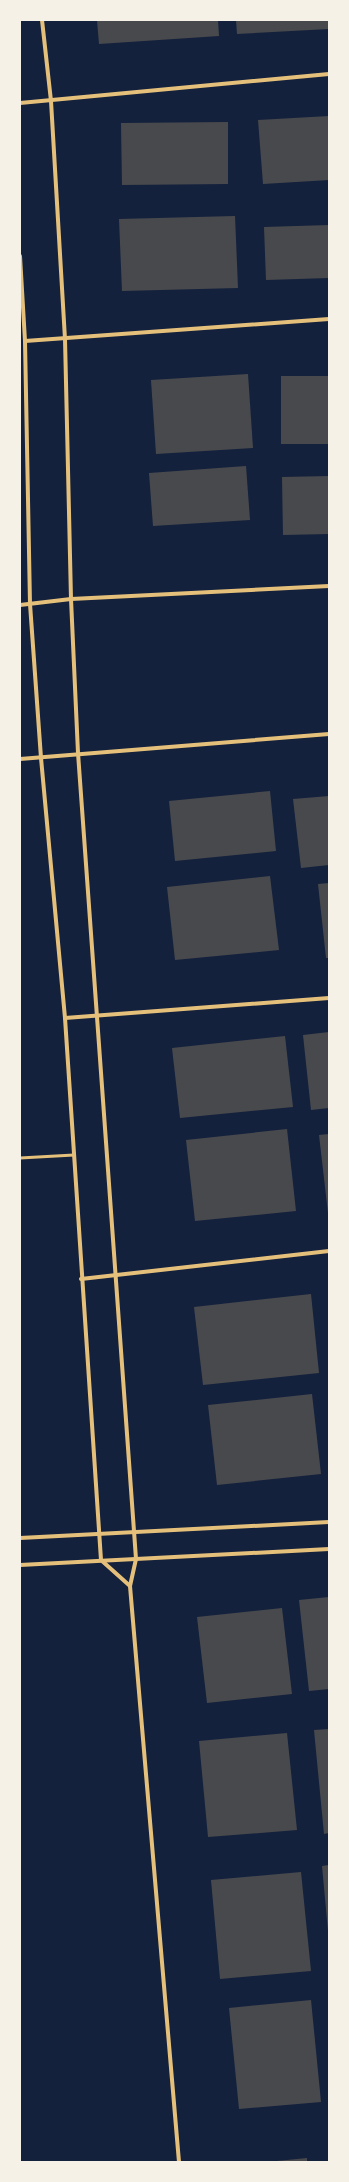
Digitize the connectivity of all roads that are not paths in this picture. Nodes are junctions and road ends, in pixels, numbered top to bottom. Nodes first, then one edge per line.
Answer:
1 (42, 20) edge
2 (329, 74) edge
3 (51, 101) junction
4 (20, 103) edge
5 (20, 256) edge
6 (329, 319) edge
7 (65, 339) junction
8 (25, 341) junction
9 (329, 586) edge
10 (72, 599) junction
11 (20, 604) edge
12 (30, 604) junction
13 (329, 734) edge
14 (78, 753) junction
15 (41, 758) junction
16 (20, 759) edge
17 (329, 998) edge
18 (96, 1016) junction
19 (65, 1018) junction
20 (74, 1155) junction
21 (20, 1158) edge
22 (329, 1251) edge
23 (115, 1276) junction
24 (81, 1279) junction
25 (329, 1522) edge
26 (99, 1533) junction
27 (133, 1533) junction
28 (20, 1538) edge
29 (329, 1549) edge
30 (136, 1559) junction
31 (101, 1560) junction
32 (20, 1565) edge
33 (130, 1586) junction
34 (179, 2162) edge

1 - 3 street
2 - 3 street
3 - 4 street
3 - 7 street
5 - 8 street
6 - 7 street
7 - 8 street
7 - 10 street
8 - 12 street
9 - 10 street
10 - 12 street
10 - 14 street
11 - 12 street
12 - 15 street
13 - 14 street
14 - 15 street
14 - 18 street
15 - 16 street
15 - 19 street
17 - 18 street
18 - 19 street
18 - 23 street
19 - 20 street
20 - 21 lane
20 - 24 street
22 - 23 street
23 - 24 street
23 - 27 street
24 - 26 street
25 - 27 street
26 - 27 street
26 - 28 street
26 - 31 street
27 - 30 street
29 - 30 street
30 - 31 street
30 - 33 street
31 - 32 street
31 - 33 street
33 - 34 street

